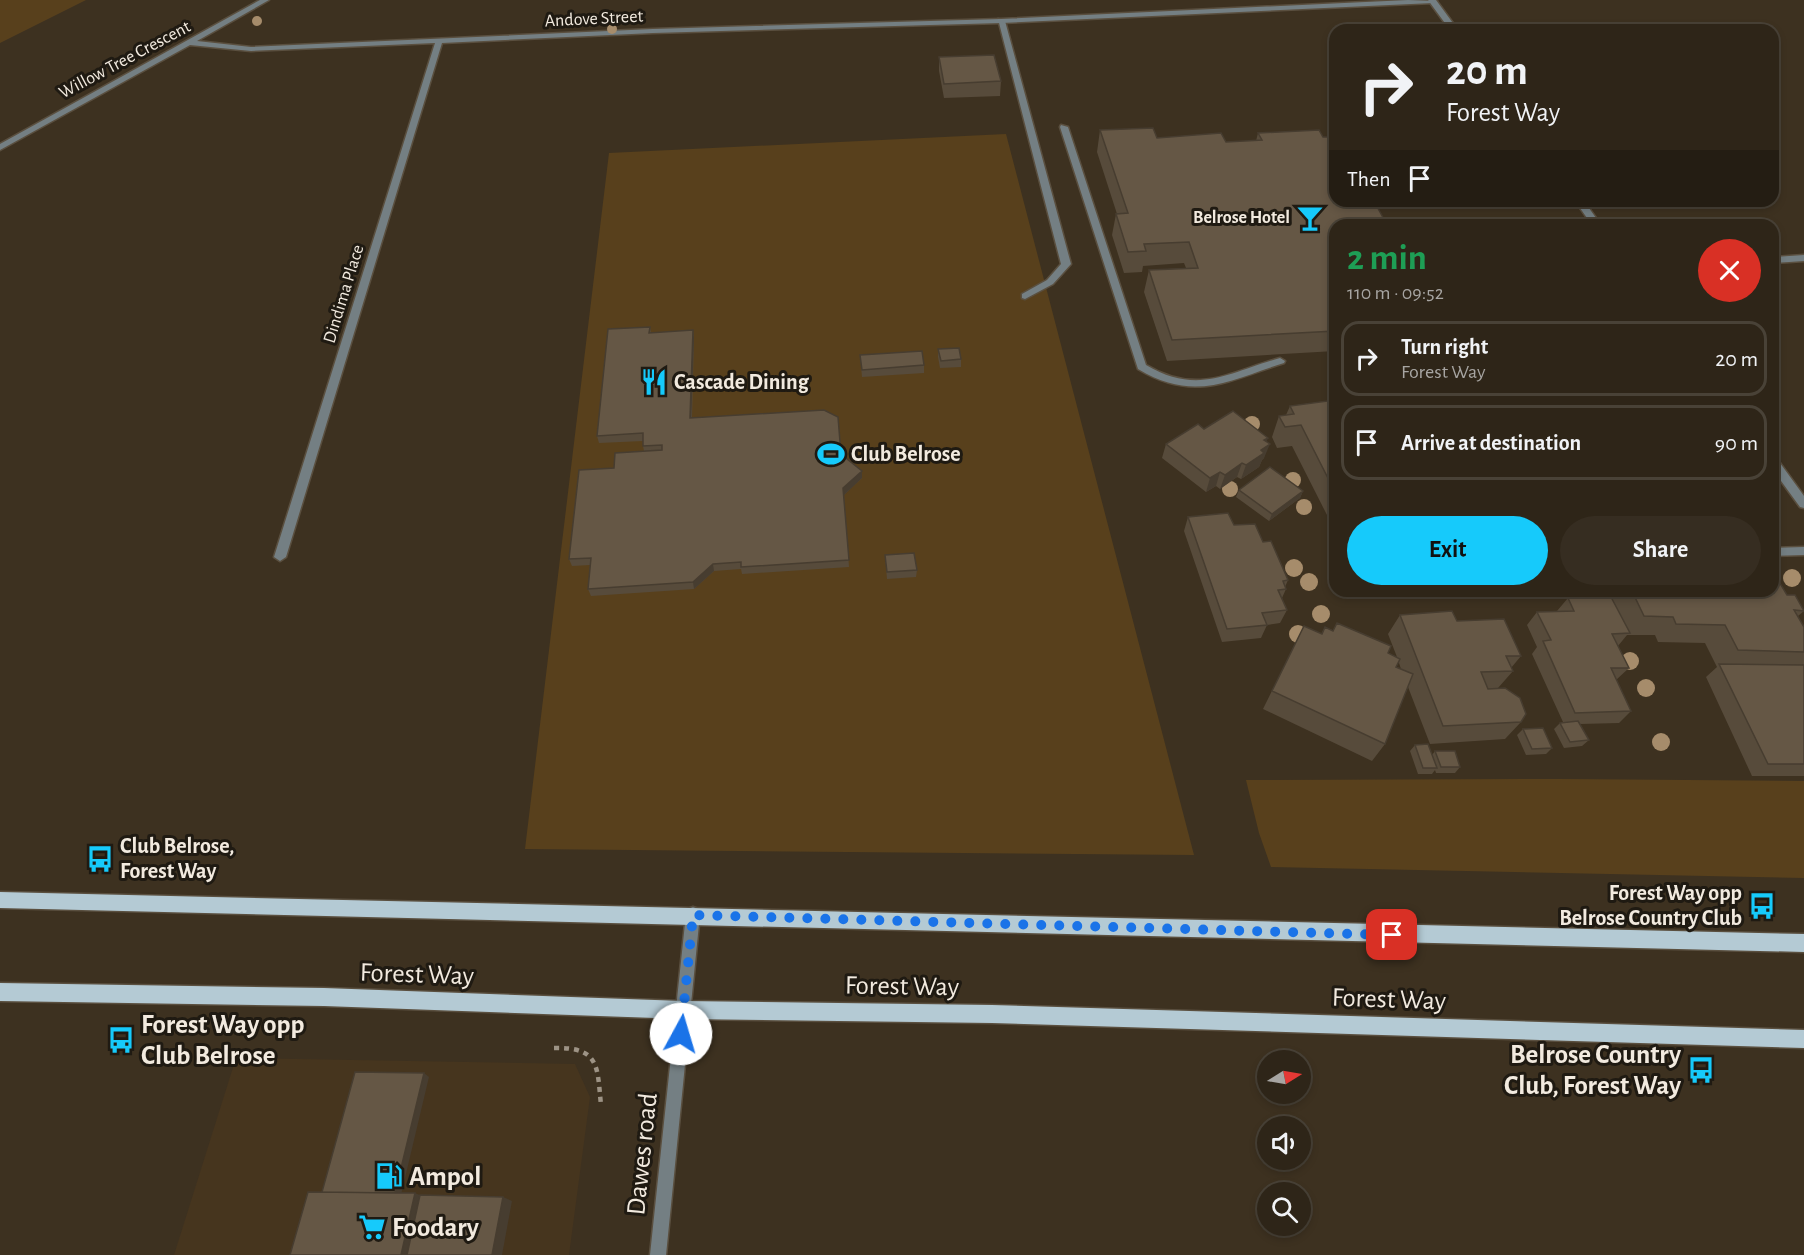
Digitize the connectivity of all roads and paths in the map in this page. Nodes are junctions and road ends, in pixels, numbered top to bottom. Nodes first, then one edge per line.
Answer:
1 (265, 0) edge
2 (1433, 1) edge
3 (1001, 21) junction
4 (1450, 24) edge
5 (439, 41) junction
6 (188, 42) junction
7 (1064, 127) dead end
8 (0, 147) edge
9 (1804, 258) edge
10 (1779, 260) edge
11 (1025, 296) dead end
12 (1280, 361) edge
13 (1779, 470) edge
14 (1804, 504) edge
15 (1804, 551) edge
16 (1779, 552) edge
17 (280, 557) dead end
18 (0, 900) edge
19 (693, 915) junction
20 (1804, 943) edge
21 (0, 992) edge
22 (683, 1010) junction
23 (1804, 1039) edge
24 (554, 1048) dead end
25 (601, 1105) dead end
26 (658, 1255) edge

1 - 6 street, Willow Tree Crescent
2 - 3 street, Andove Street
2 - 4 street
3 - 5 street, Andove Street
3 - 11 street
5 - 6 street, Andove Street
5 - 17 street, Dindima Place
6 - 8 street, Willow Tree Crescent
7 - 12 street
9 - 10 street
13 - 14 street
15 - 16 street
18 - 19 main road
19 - 20 main road
19 - 22 street, Dawes road
21 - 22 main road, Forest Way
22 - 23 main road, Forest Way
22 - 26 street, Dawes road
24 - 25 path

